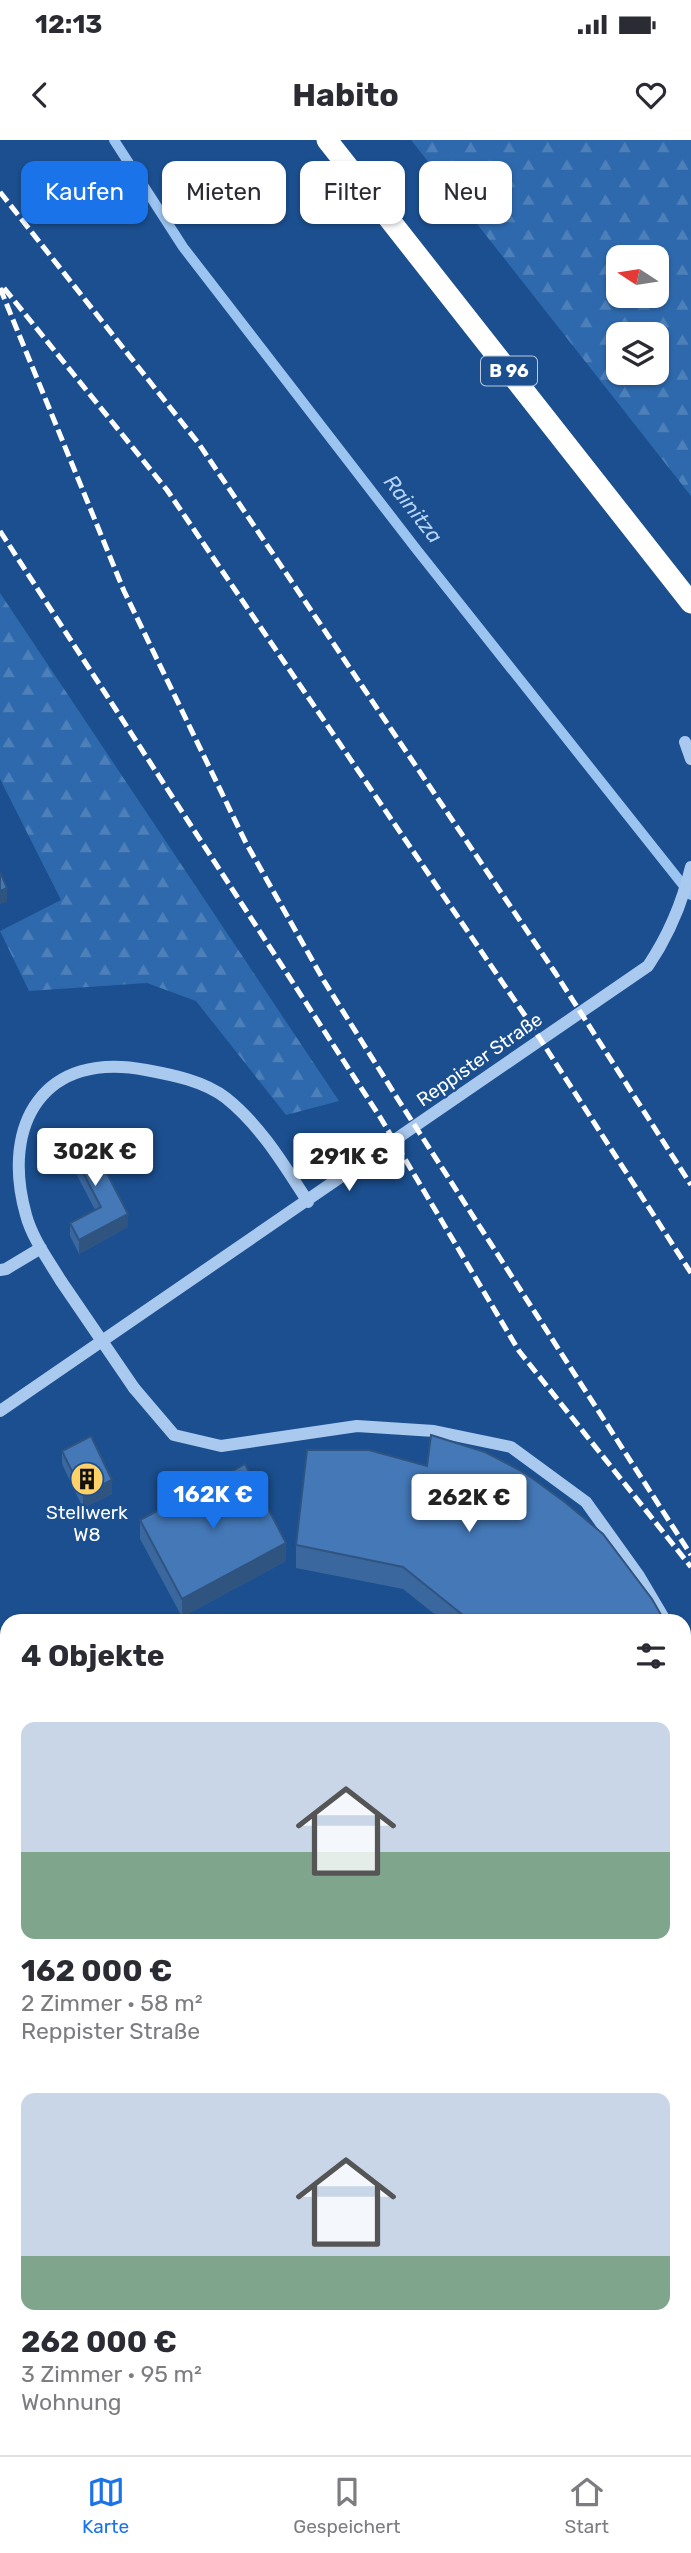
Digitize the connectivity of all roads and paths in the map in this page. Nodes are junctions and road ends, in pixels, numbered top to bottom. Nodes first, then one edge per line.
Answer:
1 (327, 140) edge
2 (691, 603) edge
3 (685, 742) dead end
4 (691, 759) edge
5 (691, 867) edge
6 (308, 1202) junction
7 (41, 1248) junction
8 (0, 1270) edge
9 (0, 1411) edge
10 (661, 1614) edge

1 - 2 highway, B 96
3 - 4 street
5 - 6 street, Reppister Straße
6 - 7 street
6 - 9 street, Reppister Straße
7 - 8 street
7 - 10 street, bridge

